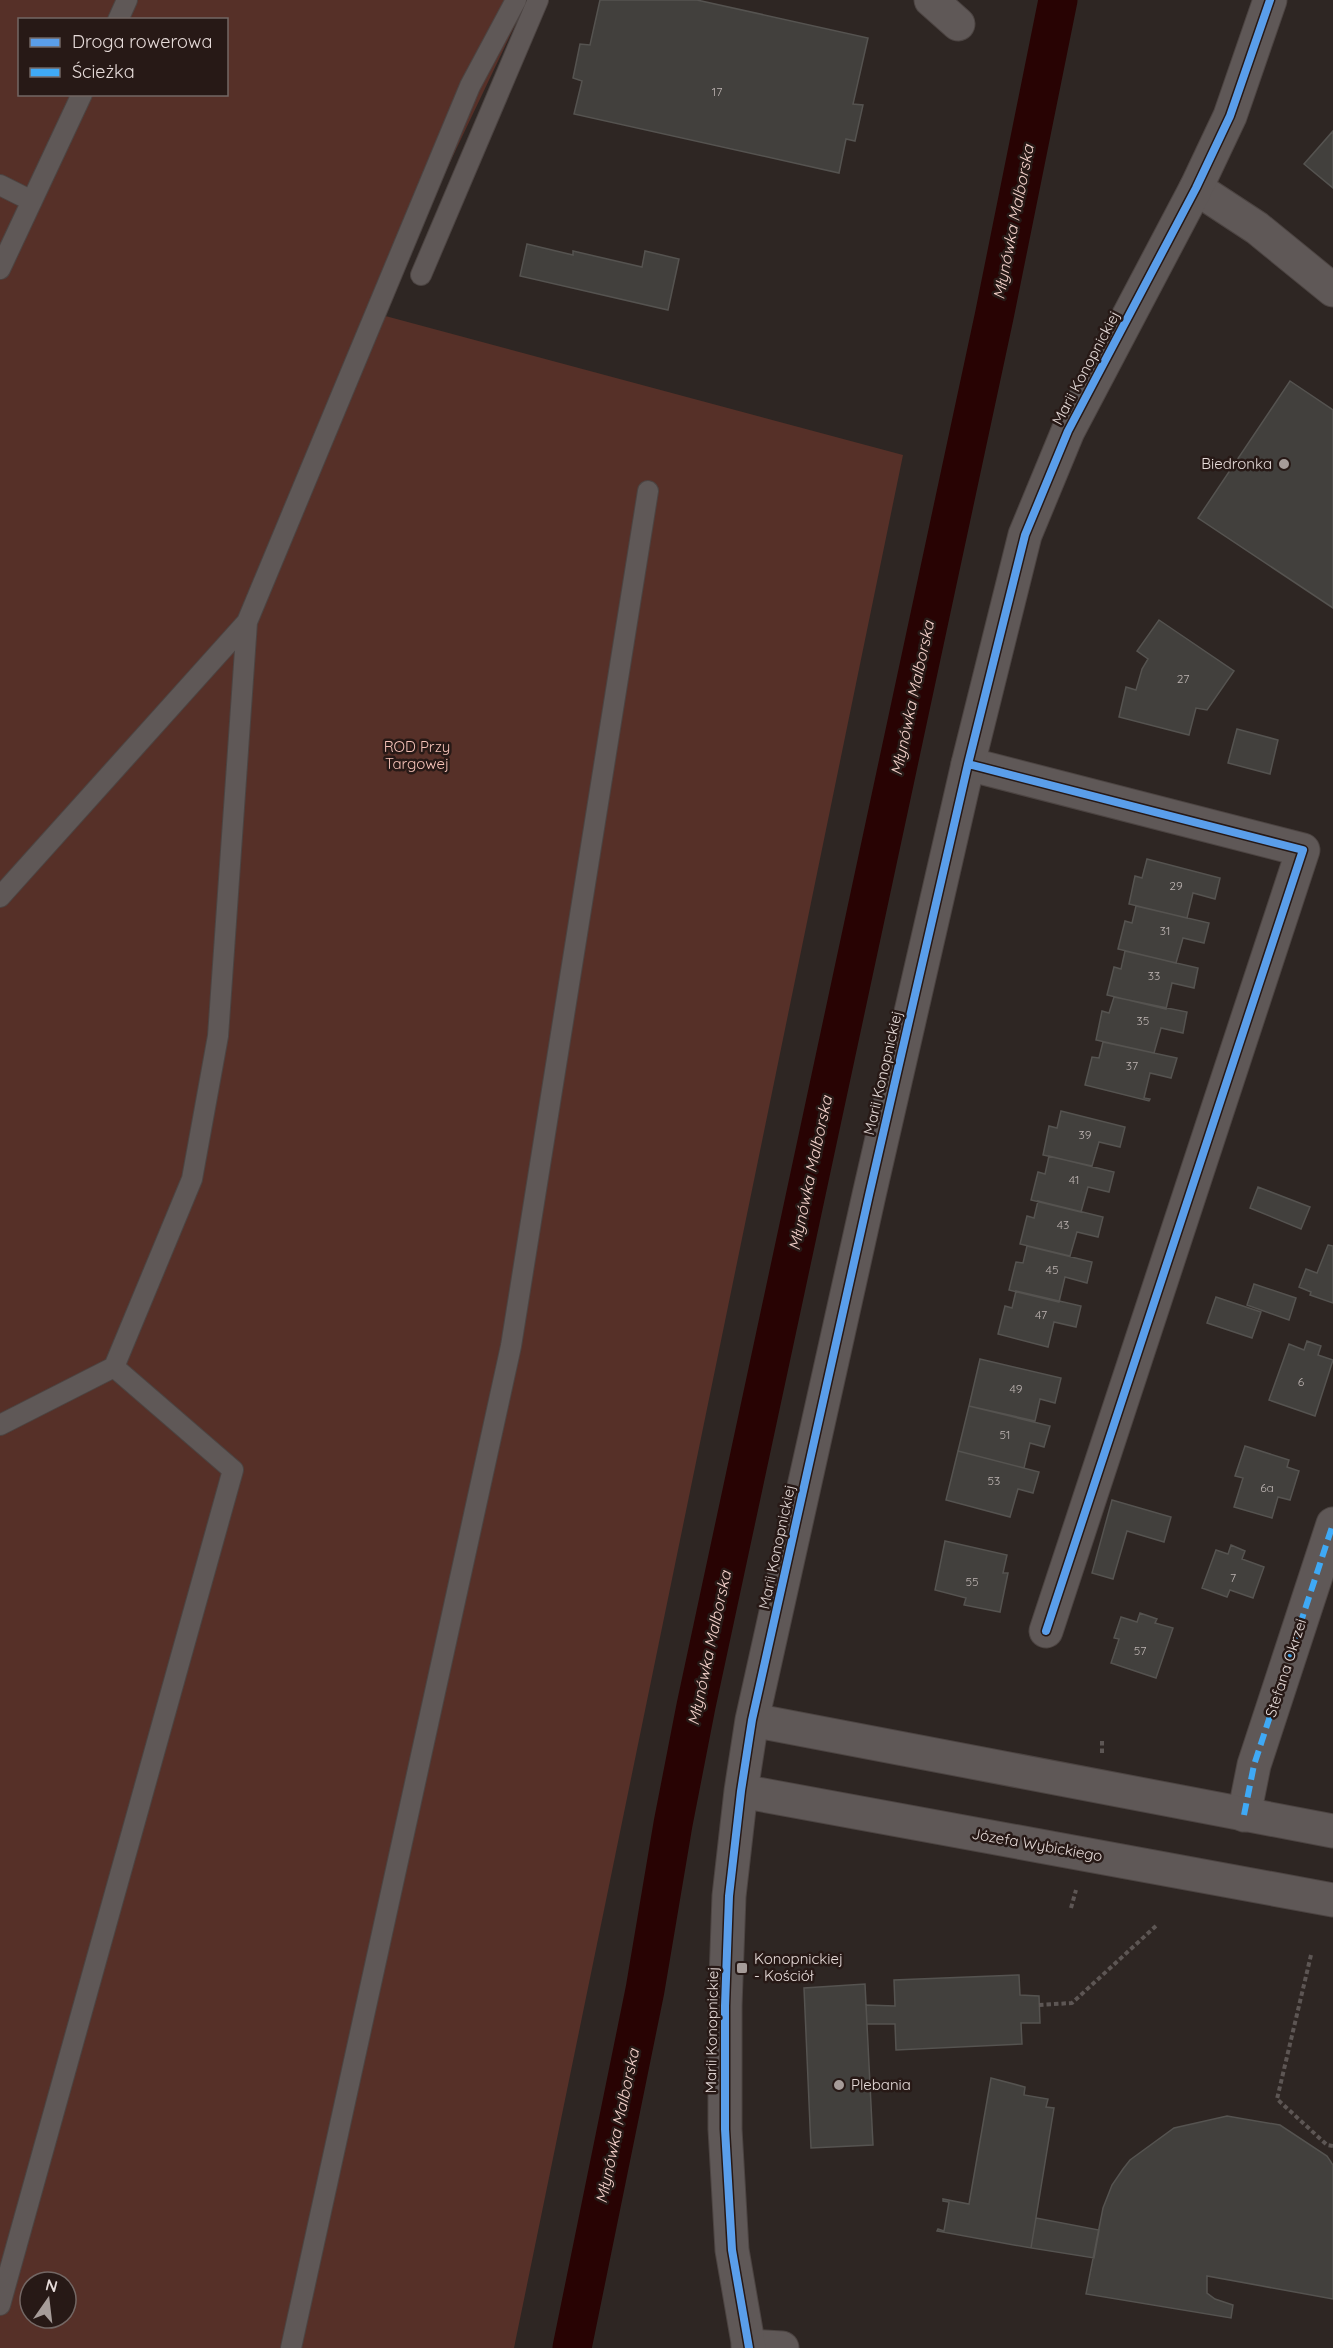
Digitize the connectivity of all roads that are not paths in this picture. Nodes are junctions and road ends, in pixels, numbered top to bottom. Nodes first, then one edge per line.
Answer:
1 (127, 0) edge
2 (516, 0) edge
3 (538, 0) edge
4 (931, 0) edge
5 (1270, 0) edge
6 (119, 18) edge
7 (958, 24) dead end
8 (81, 96) edge
9 (0, 185) edge
10 (1196, 188) junction
11 (32, 201) junction
12 (0, 269) edge
13 (421, 275) dead end
14 (1333, 290) edge
15 (648, 491) dead end
16 (247, 622) junction
17 (968, 764) junction
18 (0, 897) edge
19 (114, 1367) junction
20 (0, 1425) edge
21 (1333, 1524) edge
22 (1046, 1631) dead end
23 (752, 1720) junction
24 (741, 1791) junction
25 (1244, 1815) junction
26 (1333, 1831) edge
27 (1333, 1900) edge
28 (0, 2305) edge
29 (749, 2347) edge
30 (291, 2348) edge
31 (782, 2348) edge

1 - 6 lane
2 - 16 lane
3 - 13 lane
4 - 7 street
5 - 10 street, Marii Konopnickiej
8 - 11 lane
9 - 11 lane
10 - 14 street
10 - 17 street, Marii Konopnickiej
11 - 12 lane
15 - 30 lane
16 - 18 lane
16 - 19 lane
17 - 22 street
17 - 23 street, Marii Konopnickiej
19 - 20 lane
19 - 28 lane
21 - 25 street, Stefana Okrzei
23 - 24 street, Marii Konopnickiej
23 - 25 street
24 - 27 street, Józefa Wybickiego
24 - 29 street, Marii Konopnickiej
25 - 26 street
29 - 31 street

